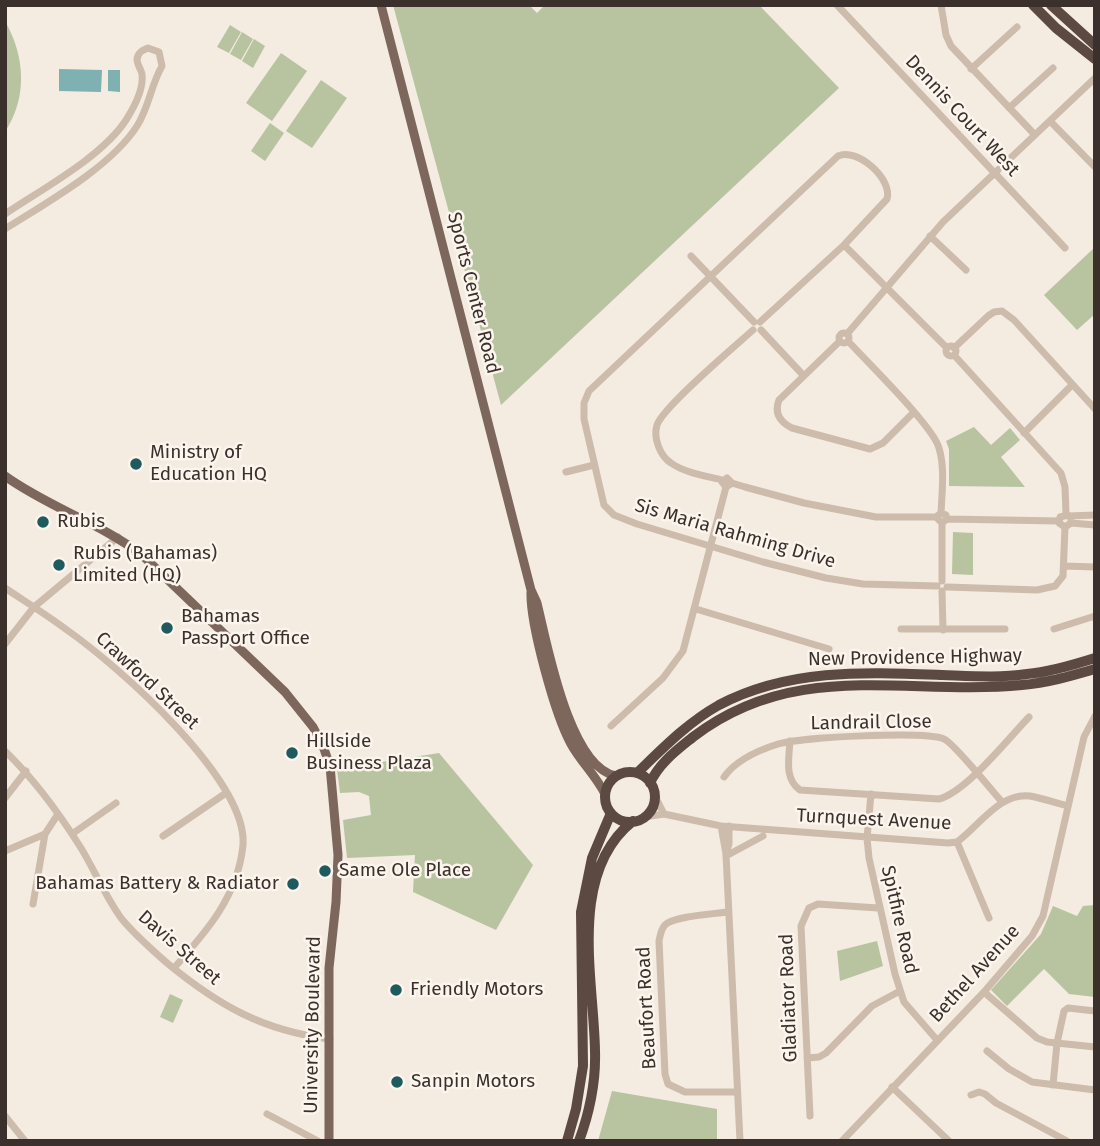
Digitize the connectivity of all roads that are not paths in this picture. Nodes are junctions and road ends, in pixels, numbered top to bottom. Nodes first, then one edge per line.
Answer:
1 (381, 5) edge
2 (837, 5) edge
3 (941, 5) edge
4 (1033, 5) edge
5 (1051, 5) edge
6 (1017, 27) dead end
7 (1095, 45) edge
8 (1095, 59) edge
9 (1053, 68) dead end
10 (971, 69) junction
11 (1093, 84) edge
12 (1009, 108) junction
13 (1050, 121) junction
14 (1035, 135) junction
15 (1095, 167) edge
16 (995, 174) junction
17 (5, 214) edge
18 (5, 229) edge
19 (930, 236) junction
20 (844, 245) junction
21 (1065, 248) dead end
22 (691, 256) dead end
23 (966, 270) dead end
24 (711, 276) junction
25 (888, 287) junction
26 (757, 326) junction
27 (845, 339) junction
28 (952, 350) junction
29 (803, 375) junction
30 (1072, 385) junction
31 (1095, 409) edge
32 (913, 413) junction
33 (1024, 433) junction
34 (594, 465) junction
35 (566, 472) dead end
36 (5, 475) edge
37 (727, 484) junction
38 (1095, 515) edge
39 (942, 518) junction
40 (1066, 520) junction
41 (1095, 524) edge
42 (118, 537) junction
43 (711, 546) junction
44 (1064, 566) junction
45 (1095, 567) edge
46 (942, 586) junction
47 (5, 587) edge
48 (531, 590) junction
49 (34, 607) junction
50 (696, 609) junction
51 (1095, 616) edge
52 (901, 629) dead end
53 (1005, 629) dead end
54 (1054, 629) dead end
55 (943, 630) junction
56 (5, 644) edge
57 (829, 649) dead end
58 (1095, 658) edge
59 (1095, 669) edge
60 (1095, 716) edge
61 (1029, 717) dead end
62 (611, 726) dead end
63 (790, 741) junction
64 (5, 751) edge
65 (26, 772) junction
66 (637, 773) junction
67 (975, 773) junction
68 (616, 776) junction
69 (724, 777) dead end
70 (652, 788) junction
71 (226, 793) junction
72 (605, 794) junction
73 (871, 794) junction
74 (5, 798) edge
75 (1002, 802) junction
76 (116, 803) dead end
77 (1068, 806) junction
78 (611, 813) junction
79 (58, 814) junction
80 (664, 814) junction
81 (638, 819) junction
82 (725, 826) junction
83 (45, 834) junction
84 (72, 834) junction
85 (163, 836) dead end
86 (763, 836) dead end
87 (867, 838) junction
88 (957, 842) junction
89 (5, 851) edge
90 (726, 855) junction
91 (33, 904) dead end
92 (878, 908) junction
93 (727, 912) junction
94 (989, 919) dead end
95 (174, 968) junction
96 (900, 991) junction
97 (984, 992) junction
98 (1095, 1011) edge
99 (330, 1039) junction
100 (937, 1040) junction
101 (1058, 1043) junction
102 (1095, 1047) edge
103 (987, 1051) dead end
104 (807, 1058) junction
105 (1053, 1085) junction
106 (892, 1087) junction
107 (1095, 1090) edge
108 (737, 1092) junction
109 (971, 1095) dead end
110 (267, 1114) dead end
111 (5, 1116) edge
112 (810, 1116) dead end
113 (944, 1139) edge
114 (25, 1141) edge
115 (318, 1141) edge
116 (329, 1141) edge
117 (567, 1141) edge
118 (579, 1141) edge
119 (740, 1141) edge
120 (842, 1141) edge
121 (1067, 1141) edge

1 - 48 main road, Sports Center Road
2 - 16 street, Dennis Court West
3 - 10 street
4 - 8 highway
5 - 7 highway
6 - 10 street
9 - 12 street
10 - 12 street
11 - 13 street
12 - 14 street
13 - 14 street
13 - 15 street
14 - 16 street
16 - 19 street
16 - 21 street, Dennis Court West
17 - 18 street
19 - 23 street
19 - 25 street
20 - 24 street, Sis Maria Rahming Drive
20 - 25 street
20 - 26 street
22 - 24 street
24 - 26 street
24 - 34 street, Sis Maria Rahming Drive
25 - 27 street
25 - 28 street
26 - 29 street
26 - 37 street
27 - 29 street
27 - 32 street
28 - 30 street
28 - 33 street
29 - 32 street
30 - 31 street
30 - 33 street
32 - 39 street
33 - 40 street
34 - 35 street
34 - 43 street, Sis Maria Rahming Drive
36 - 42 main road, University Boulevard
37 - 39 street
37 - 43 street
38 - 40 street
39 - 40 street
39 - 46 street
40 - 41 street
40 - 44 street
42 - 49 street
42 - 99 main road, University Boulevard
43 - 46 street, Sis Maria Rahming Drive
43 - 50 street
44 - 45 street
44 - 46 street, Sis Maria Rahming Drive
46 - 55 street
47 - 49 street, Crawford Street
48 - 68 main road, Sports Center Road
48 - 72 main road, Sports Center Road
49 - 56 street
49 - 71 street, Crawford Street
50 - 57 street
50 - 62 street
51 - 54 street
52 - 55 street
53 - 55 street
58 - 66 highway, New Providence Highway
59 - 70 highway, New Providence Highway
60 - 77 street, Bethel Avenue
61 - 67 street
63 - 67 street, Landrail Close
63 - 69 street, Landrail Close
63 - 73 street
64 - 65 street, Davis Street
65 - 74 street
65 - 79 street, Davis Street
66 - 68 highway
66 - 70 highway
67 - 73 street
67 - 75 street, Landrail Close
68 - 72 highway
70 - 80 street
70 - 81 highway
71 - 85 street
71 - 95 street, Crawford Street
72 - 78 highway
73 - 87 street, Spitfire Road
75 - 77 street
75 - 88 street, Turnquest Avenue
76 - 84 street
77 - 97 street, Bethel Avenue
78 - 81 highway
78 - 117 highway
79 - 83 street
79 - 84 street, Davis Street
80 - 81 street
80 - 82 street, Turnquest Avenue
81 - 118 highway
82 - 87 street, Turnquest Avenue
82 - 90 street
83 - 89 street
83 - 91 street
84 - 95 street, Davis Street
86 - 90 street
87 - 88 street, Turnquest Avenue
87 - 92 street, Spitfire Road
88 - 94 street
90 - 93 street
92 - 96 street, Spitfire Road
92 - 104 street, Gladiator Road
93 - 108 street
93 - 108 street, Beaufort Road
95 - 99 street, Davis Street
96 - 100 street, Spitfire Road
96 - 104 street
97 - 100 street, Bethel Avenue
97 - 101 street
98 - 101 street
99 - 116 main road, University Boulevard
100 - 106 street, Bethel Avenue
101 - 102 street
101 - 105 street
103 - 105 street
104 - 112 street, Gladiator Road
105 - 107 street
106 - 113 street
106 - 120 street, Bethel Avenue
108 - 119 street
109 - 121 street
110 - 115 street
111 - 114 street

